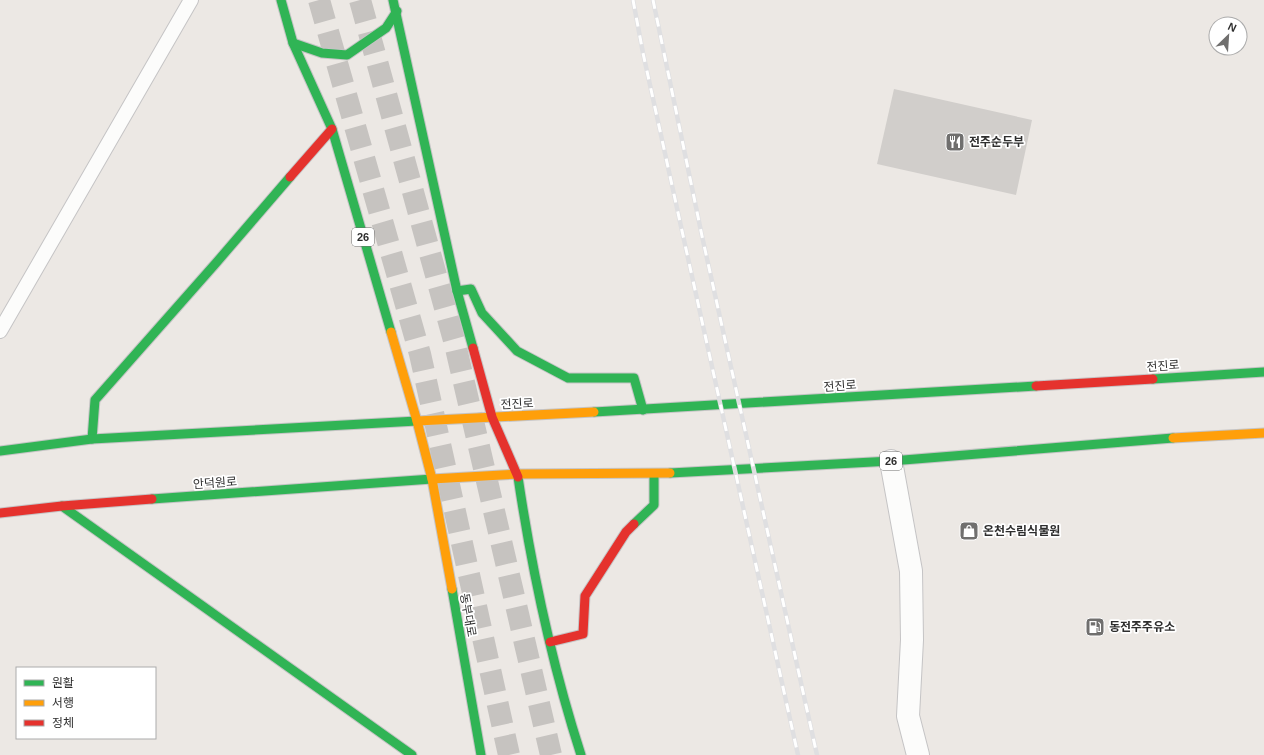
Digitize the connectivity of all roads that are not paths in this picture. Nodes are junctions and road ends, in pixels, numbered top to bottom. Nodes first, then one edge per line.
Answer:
1 (190, 0) edge
2 (281, 0) edge
3 (394, 0) edge
4 (397, 11) junction
5 (293, 43) junction
6 (332, 129) junction
7 (457, 292) junction
8 (0, 331) edge
9 (1264, 372) edge
10 (643, 410) junction
11 (492, 417) junction
12 (417, 421) junction
13 (1264, 433) edge
14 (92, 439) junction
15 (0, 451) edge
16 (891, 462) junction
17 (518, 474) junction
18 (654, 474) junction
19 (432, 479) junction
20 (62, 506) junction
21 (0, 513) edge
22 (550, 642) junction
23 (412, 755) edge
24 (481, 755) edge
25 (582, 755) edge
26 (918, 755) edge

1 - 8 lane
2 - 5 main road, 26
3 - 4 main road
4 - 5 main road
4 - 7 main road
5 - 6 main road, 26
6 - 12 main road, 26
6 - 14 main road
7 - 10 main road
7 - 11 main road
9 - 10 main road, 전진로
10 - 11 main road, 전진로
11 - 12 main road, 전진로
11 - 17 main road
12 - 14 main road
12 - 19 main road, 26
13 - 16 main road, 26
14 - 15 main road
16 - 18 main road, 26
16 - 26 street
17 - 18 main road, 26
17 - 19 main road, 26
17 - 22 main road
18 - 22 main road
19 - 20 main road, 안덕원로
19 - 24 main road, 동부대로
20 - 21 main road, 안덕원로
20 - 23 main road
22 - 25 main road

